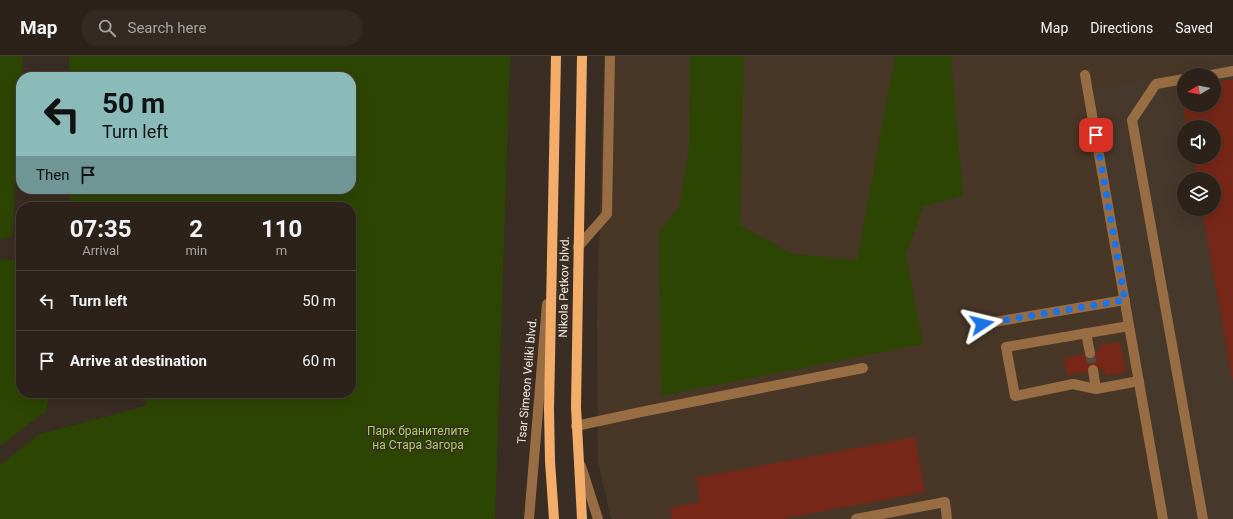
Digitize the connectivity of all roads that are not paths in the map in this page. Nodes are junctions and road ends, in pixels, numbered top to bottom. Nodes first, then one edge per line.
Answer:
1 (556, 56) edge
2 (582, 56) edge
3 (610, 56) edge
4 (1233, 72) edge
5 (1221, 74) edge
6 (1085, 75) dead end
7 (1177, 80) edge
8 (552, 244) junction
9 (578, 247) junction
10 (1125, 300) junction
11 (982, 324) dead end
12 (1129, 326) junction
13 (1086, 333) junction
14 (1090, 353) tunnel mouth
15 (863, 368) dead end
16 (1093, 370) tunnel mouth
17 (1139, 381) junction
18 (1096, 389) junction
19 (576, 426) junction
20 (578, 456) junction
21 (529, 519) edge
22 (554, 519) edge
23 (582, 519) edge
24 (598, 519) edge
25 (856, 519) edge
26 (947, 519) edge
27 (1163, 519) edge
28 (1203, 519) edge

1 - 8 main road, Nikola Petkov blvd.
2 - 9 main road, Nikola Petkov blvd.
3 - 9 street
4 - 5 street
6 - 10 street
7 - 28 street
8 - 21 street, Tsar Simeon Veliki blvd.
8 - 22 main road, Nikola Petkov blvd.
9 - 19 main road, Nikola Petkov blvd.
10 - 11 street
10 - 12 street
12 - 13 street
12 - 17 street
13 - 14 street
13 - 18 street
15 - 19 street
16 - 18 street
17 - 18 street
17 - 27 street
19 - 20 main road, Nikola Petkov blvd.
20 - 23 main road, Nikola Petkov blvd.
20 - 24 street
25 - 26 street

